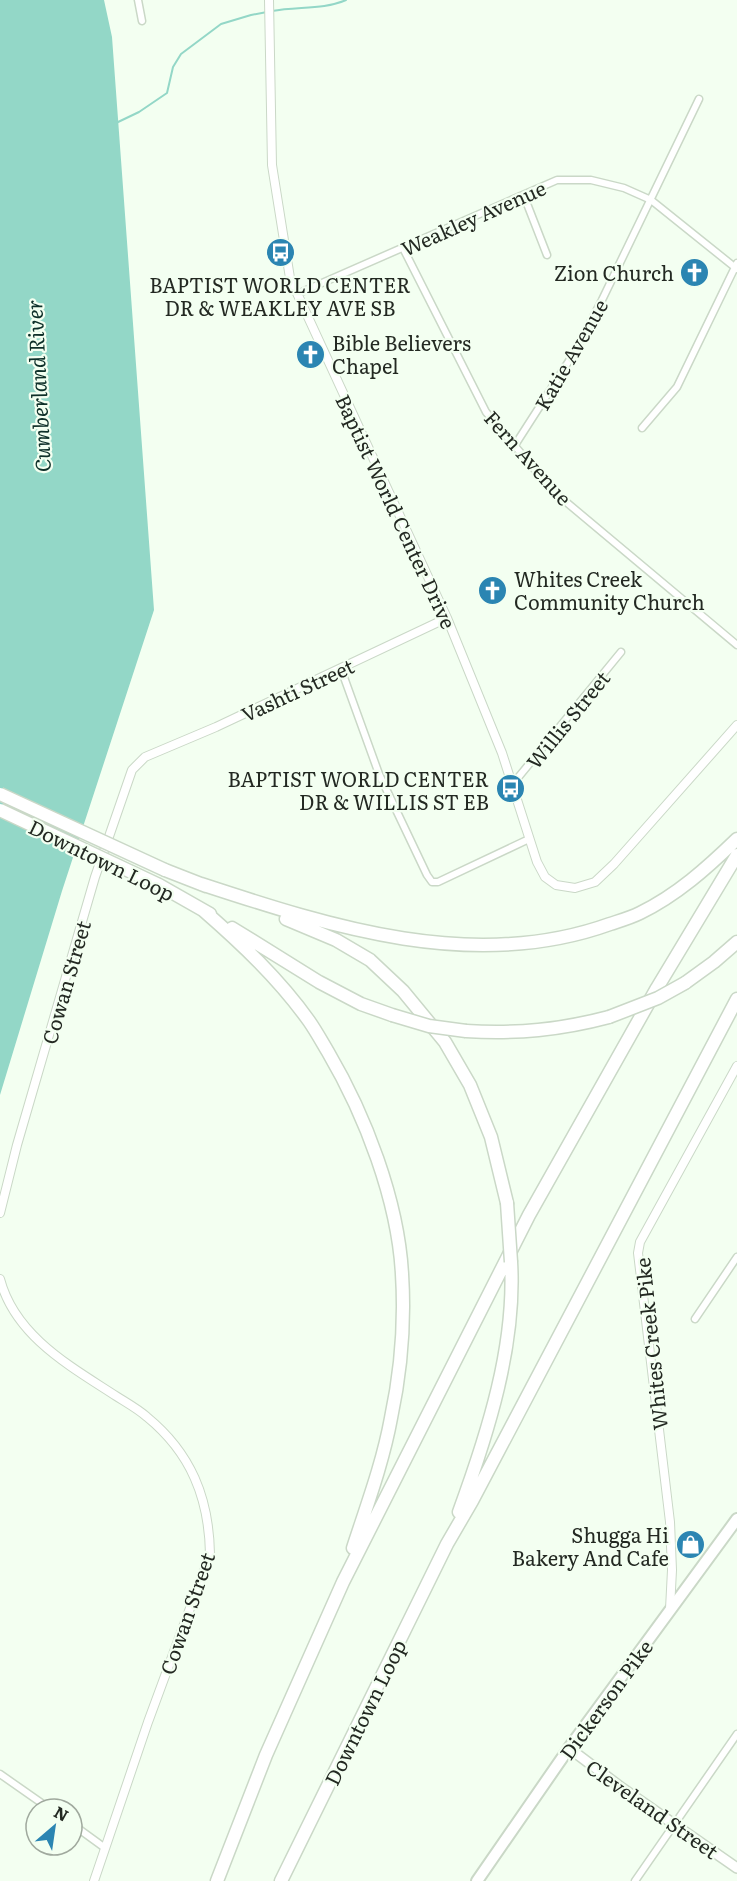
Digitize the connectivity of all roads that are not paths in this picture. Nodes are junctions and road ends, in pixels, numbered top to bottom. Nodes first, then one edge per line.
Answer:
1 (138, 0) edge
2 (269, 0) edge
3 (142, 21) dead end
4 (699, 99) dead end
5 (524, 196) junction
6 (651, 200) junction
7 (403, 248) junction
8 (547, 255) dead end
9 (736, 266) edge
10 (297, 294) junction
11 (642, 428) dead end
12 (515, 445) junction
13 (447, 618) junction
14 (737, 645) edge
15 (621, 652) dead end
16 (341, 669) junction
17 (737, 725) edge
18 (145, 757) joint
19 (512, 785) junction
20 (0, 794) edge
21 (0, 810) edge
22 (529, 839) junction
23 (737, 839) edge
24 (737, 855) edge
25 (201, 884) junction
26 (203, 910) junction
27 (737, 942) edge
28 (737, 999) edge
29 (737, 1066) edge
30 (0, 1214) edge
31 (737, 1257) edge
32 (0, 1279) edge
33 (695, 1318) dead end
34 (737, 1519) edge
35 (447, 1544) junction
36 (343, 1582) junction
37 (670, 1609) junction
38 (737, 1734) edge
39 (569, 1748) junction
40 (0, 1774) edge
41 (33, 1797) edge
42 (674, 1824) junction
43 (84, 1833) edge
44 (105, 1848) junction
45 (737, 1868) edge
46 (94, 1881) edge
47 (217, 1881) edge
48 (281, 1881) edge
49 (477, 1881) edge
50 (635, 1881) edge

1 - 3 street
2 - 10 street, Baptist World Center Drive
4 - 6 street, Katie Avenue
5 - 6 street, Weakley Avenue
5 - 7 street, Weakley Avenue
5 - 8 street
6 - 9 street, Weakley Avenue
6 - 12 street, Katie Avenue
7 - 10 street, Weakley Avenue
7 - 12 street, Fern Avenue
9 - 11 street
10 - 13 street, Baptist World Center Drive
12 - 14 street, Fern Avenue
13 - 16 street, Vashti Street
13 - 19 street, Baptist World Center Drive
15 - 19 street, Willis Street
16 - 18 street, Vashti Street
16 - 22 street
17 - 22 street, Baptist World Center Drive
18 - 30 street, Cowan Street
19 - 22 street, Baptist World Center Drive
20 - 25 highway, Downtown Loop, bridge
21 - 26 highway, Downtown Loop, bridge
23 - 25 highway
24 - 36 highway
25 - 35 highway, bridge
26 - 27 highway, bridge
26 - 36 highway
28 - 35 highway
29 - 37 street, Whites Creek Pike
31 - 33 street
32 - 44 street, Cowan Street
34 - 37 main road, Dickerson Pike
35 - 48 highway, Downtown Loop
36 - 47 highway
37 - 39 main road, Dickerson Pike
38 - 42 street
39 - 42 main road, Cleveland Street
39 - 49 main road, Dickerson Pike
40 - 41 street
42 - 45 main road, Cleveland Street
42 - 50 street
43 - 44 street
44 - 46 street, Cowan Street

